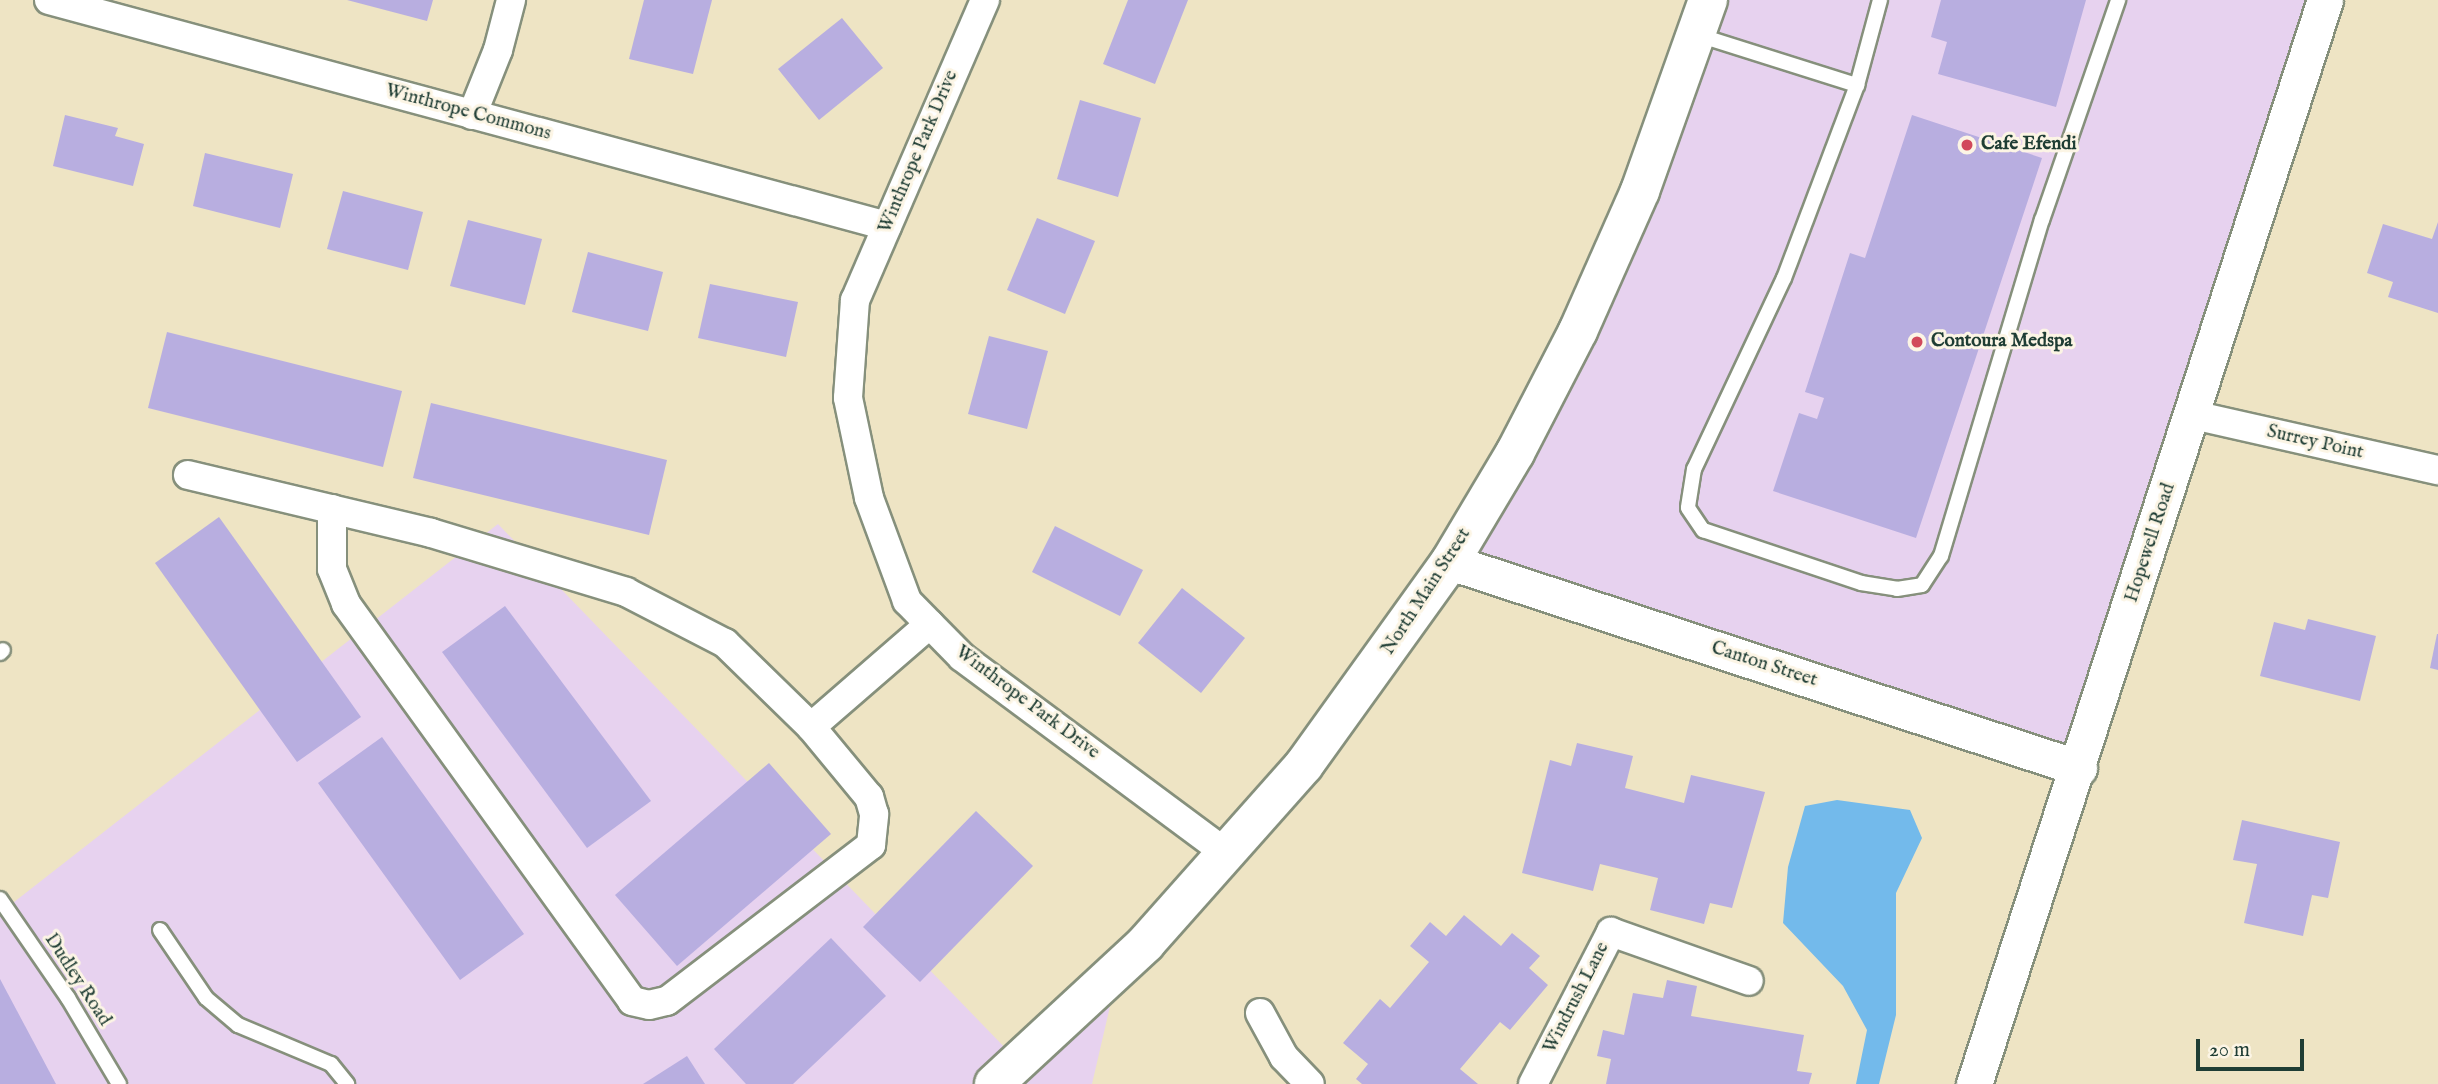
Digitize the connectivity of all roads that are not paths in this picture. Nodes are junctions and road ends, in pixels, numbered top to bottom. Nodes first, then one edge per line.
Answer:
1 (511, 0) edge
2 (985, 0) edge
3 (1880, 0) edge
4 (2118, 0) edge
5 (2325, 0) edge
6 (55, 1) edge
7 (1702, 17) edge
8 (1857, 85) junction
9 (472, 115) junction
10 (887, 226) junction
11 (2193, 415) junction
12 (2438, 471) edge
13 (188, 475) dead end
14 (332, 509) junction
15 (1450, 562) junction
16 (930, 624) junction
17 (811, 727) junction
18 (2079, 768) junction
19 (1226, 853) junction
20 (0, 900) edge
21 (160, 930) dead end
22 (1749, 981) dead end
23 (1260, 1013) dead end
24 (119, 1084) edge
25 (347, 1084) edge
26 (994, 1084) edge
27 (1310, 1084) edge
28 (1533, 1084) edge
29 (1974, 1084) edge

1 - 9 street
2 - 10 street, Winthrope Park Drive
3 - 8 lane
4 - 8 lane
5 - 11 street, Hopewell Road
6 - 9 street, Winthrope Commons
7 - 8 lane
7 - 15 main road, North Main Street
9 - 10 street, Winthrope Commons
10 - 16 street, Winthrope Park Drive
11 - 12 street, Surrey Point
11 - 18 street, Hopewell Road
13 - 14 street
14 - 17 street
14 - 17 street
15 - 18 street, Canton Street
15 - 19 main road, North Main Street
16 - 17 street
16 - 19 street, Winthrope Park Drive
18 - 29 street, Hopewell Road
19 - 26 main road, North Main Street
20 - 24 lane, Dudley Road
21 - 25 lane
22 - 28 street, Windrush Lane
23 - 27 street

